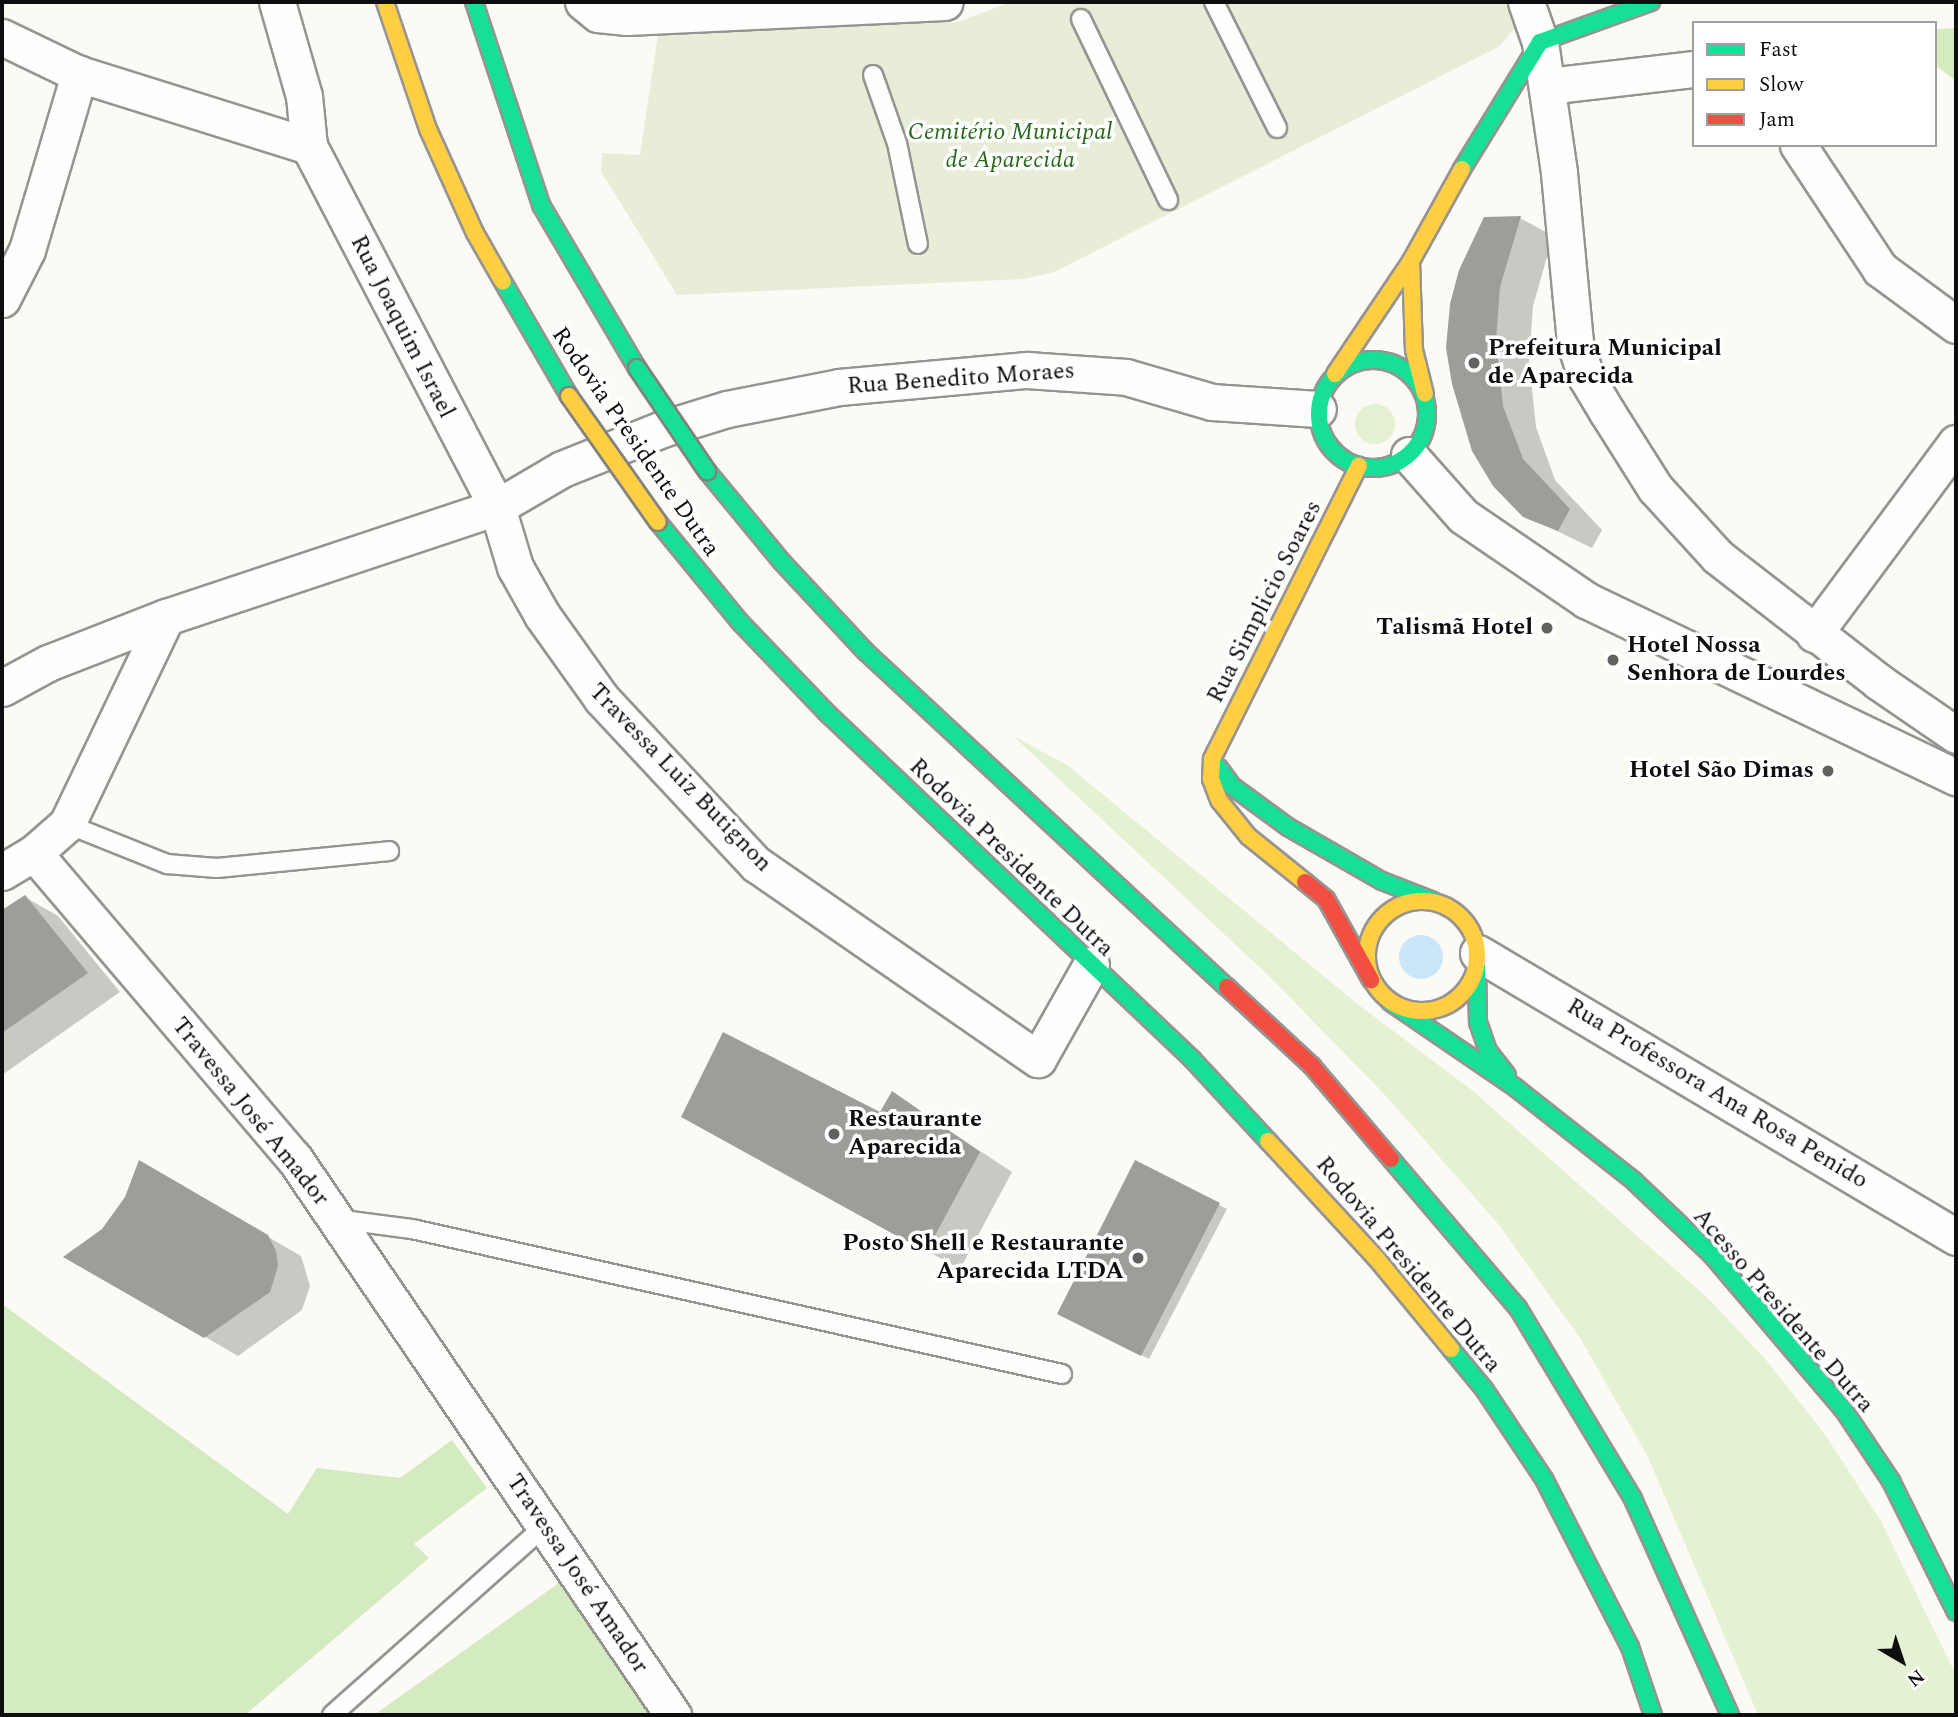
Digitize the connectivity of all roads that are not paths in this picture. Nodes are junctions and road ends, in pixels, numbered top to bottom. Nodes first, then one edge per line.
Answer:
1 (277, 2) edge
2 (385, 2) edge
3 (474, 2) edge
4 (583, 2) edge
5 (945, 2) edge
6 (1214, 2) edge
7 (1526, 2) edge
8 (1651, 2) edge
9 (1080, 19) dead end
10 (2, 37) edge
11 (1540, 42) junction
12 (1692, 69) edge
13 (79, 74) junction
14 (873, 75) dead end
15 (1547, 86) junction
16 (1278, 128) dead end
17 (309, 146) junction
18 (1799, 147) edge
19 (1168, 200) dead end
20 (918, 244) dead end
21 (1411, 261) junction
22 (2, 299) edge
23 (1956, 325) edge
24 (1335, 374) junction
25 (1425, 394) junction
26 (1318, 409) junction
27 (1956, 443) edge
28 (1409, 455) junction
29 (1359, 466) junction
30 (497, 507) junction
31 (166, 617) junction
32 (1814, 634) junction
33 (2, 688) edge
34 (1956, 735) edge
35 (1212, 759) junction
36 (1956, 777) edge
37 (67, 824) junction
38 (389, 851) dead end
39 (34, 853) junction
40 (2, 872) edge
41 (1438, 903) junction
42 (1477, 960) junction
43 (1091, 965) junction
44 (1371, 980) junction
45 (1391, 1002) junction
46 (1516, 1088) junction
47 (336, 1219) junction
48 (1956, 1237) edge
49 (1062, 1374) dead end
50 (545, 1526) junction
51 (1956, 1612) edge
52 (332, 1715) edge
53 (673, 1715) edge
54 (1653, 1715) edge
55 (1730, 1715) edge

1 - 17 street, Rua Joaquim Israel
2 - 43 main road, Rodovia Presidente Dutra, bridge
3 - 55 main road, Rodovia Presidente Dutra, bridge
4 - 5 street
6 - 16 lane
7 - 11 street
8 - 11 main road
9 - 19 lane
10 - 13 street
11 - 15 street
11 - 21 main road
12 - 15 street
13 - 17 street
13 - 22 street
14 - 20 lane
15 - 32 street
17 - 30 street, Rua Joaquim Israel
18 - 23 street
21 - 24 main road
21 - 25 main road
24 - 25 main road
24 - 26 main road
25 - 28 main road
26 - 29 main road
26 - 30 street, Rua Benedito Moraes
27 - 32 street
28 - 29 main road
28 - 36 street
29 - 35 main road, Rua Simplicio Soares
30 - 31 street, Rua Benedito Moraes
30 - 43 street, Travessa Luiz Butignon
31 - 33 street, Rua Benedito Moraes
31 - 37 street
32 - 34 street
35 - 41 main road
35 - 44 main road
37 - 38 lane
37 - 39 street
39 - 40 street
39 - 47 street, Travessa José Amador
41 - 42 main road
41 - 44 main road
42 - 45 main road
42 - 46 main road
42 - 48 street, Rua Professora Ana Rosa Penido
43 - 54 main road, Rodovia Presidente Dutra
44 - 45 main road
45 - 46 main road, Acesso Presidente Dutra
46 - 51 main road, Acesso Presidente Dutra
47 - 49 lane
47 - 50 street, Travessa José Amador
50 - 52 lane
50 - 53 street, Travessa José Amador

